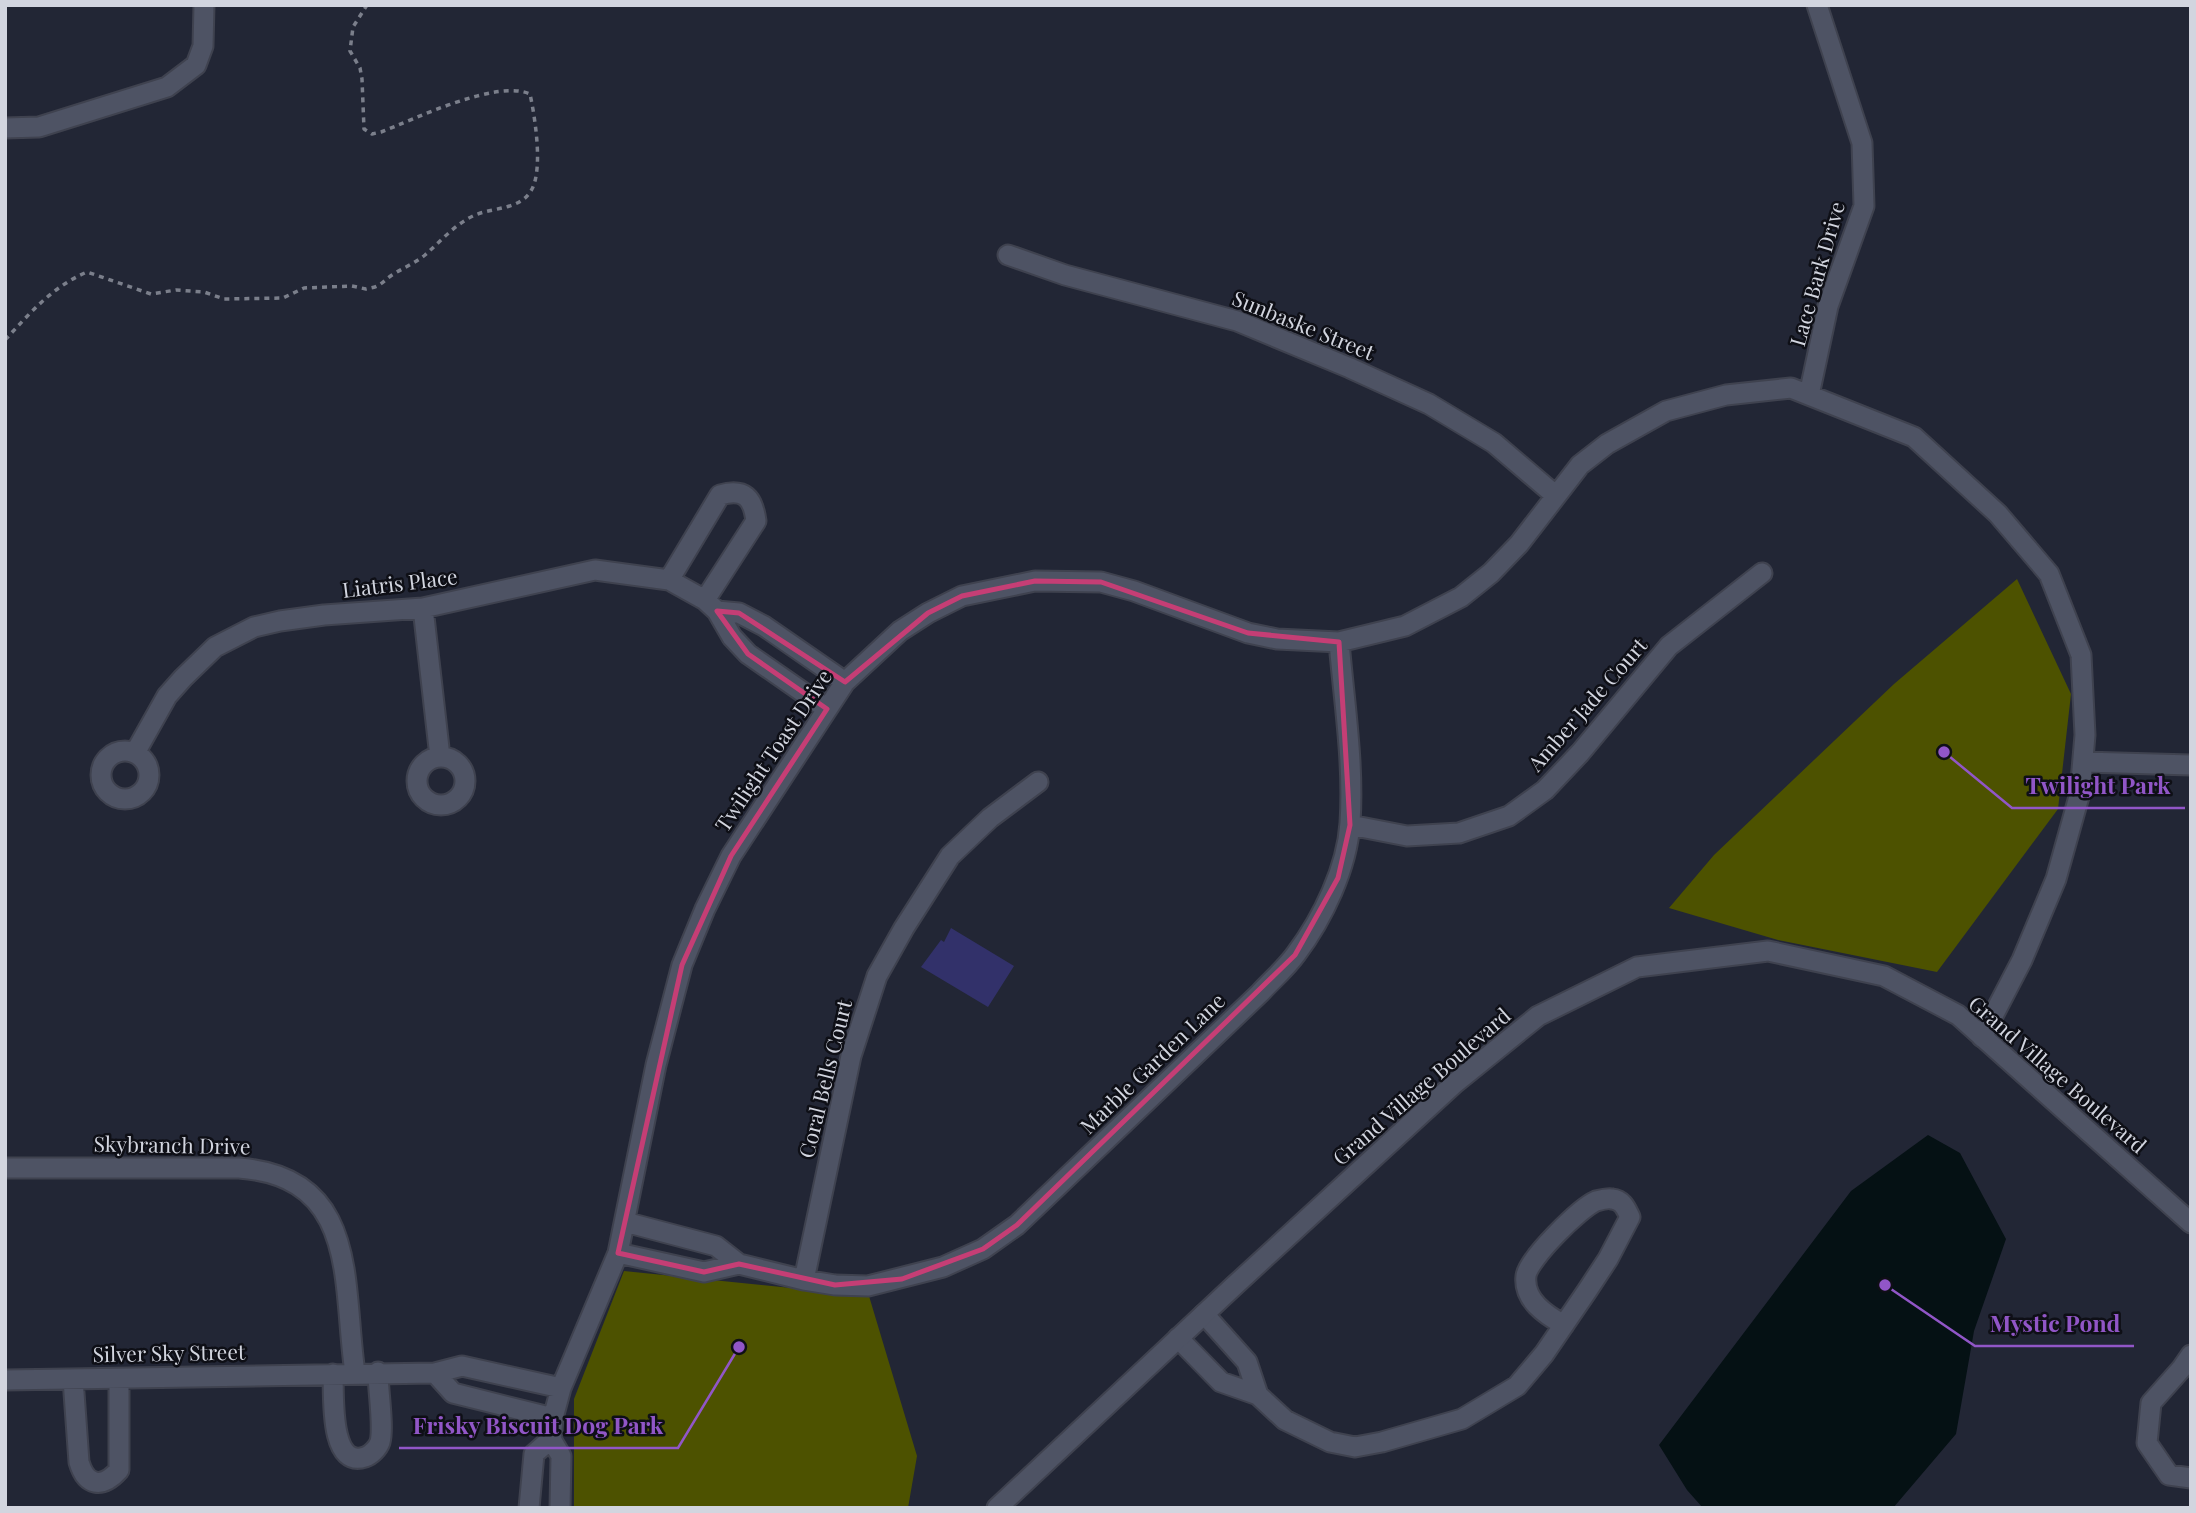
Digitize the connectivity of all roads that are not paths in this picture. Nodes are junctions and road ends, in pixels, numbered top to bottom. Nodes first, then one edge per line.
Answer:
1 (204, 5) edge
2 (1817, 5) edge
3 (5, 128) edge
4 (1008, 256) dead end
5 (1809, 395) junction
6 (1555, 495) junction
7 (1762, 573) dead end
8 (669, 580) junction
9 (711, 606) junction
10 (424, 608) junction
11 (1339, 642) junction
12 (845, 682) junction
13 (827, 709) junction
14 (135, 753) dead end
15 (440, 757) dead end
16 (2083, 762) junction
17 (2191, 765) edge
18 (1038, 782) dead end
19 (1350, 825) junction
20 (1982, 1037) junction
21 (5, 1168) edge
22 (625, 1222) junction
23 (2191, 1223) edge
24 (618, 1253) junction
25 (739, 1264) junction
26 (804, 1280) junction
27 (1204, 1314) junction
28 (1564, 1325) junction
29 (1178, 1338) junction
30 (2191, 1355) edge
31 (378, 1372) junction
32 (355, 1373) junction
33 (435, 1373) junction
34 (333, 1374) junction
35 (73, 1379) junction
36 (119, 1379) junction
37 (5, 1380) edge
38 (561, 1388) junction
39 (1258, 1395) junction
40 (553, 1418) junction
41 (551, 1438) junction
42 (2191, 1478) edge
43 (529, 1508) edge
44 (560, 1508) edge
45 (997, 1508) edge

1 - 3 street
2 - 5 street, Lace Bark Drive
4 - 6 street, Sunbaske Street
5 - 6 street, Twilight Toast Drive
5 - 16 street, Twilight Toast Drive
6 - 11 street, Twilight Toast Drive
7 - 19 street, Amber Jade Court
8 - 9 street, Liatris Place
8 - 9 street
8 - 10 street, Liatris Place
9 - 12 street, Liatris Place
9 - 13 street, Liatris Place
10 - 14 street, Liatris Place
10 - 15 street
11 - 12 street, Twilight Toast Drive
11 - 19 street, Marble Garden Lane
12 - 13 street, Twilight Toast Drive
13 - 22 street, Twilight Toast Drive
16 - 17 street
16 - 20 street, Twilight Toast Drive
18 - 26 street, Coral Bells Court
19 - 26 street, Marble Garden Lane
20 - 23 street, Grand Village Boulevard
20 - 27 street, Grand Village Boulevard
21 - 32 street, Skybranch Drive
22 - 24 street, Twilight Toast Drive
22 - 25 street, Marble Garden Lane
24 - 25 street, Marble Garden Lane
24 - 38 street, Twilight Toast Drive
25 - 26 street, Marble Garden Lane
27 - 29 street, Grand Village Boulevard
27 - 39 street
28 - 28 street
28 - 39 street
29 - 39 street
29 - 45 street, Grand Village Boulevard
30 - 42 street
31 - 32 street, Silver Sky Street
31 - 33 street, Silver Sky Street
31 - 34 street
32 - 34 street, Silver Sky Street
33 - 38 street, Silver Sky Street
33 - 40 street
34 - 36 street, Silver Sky Street
35 - 36 street, Silver Sky Street
35 - 36 street
35 - 37 street, Silver Sky Street
38 - 40 street, Twilight Toast Drive
40 - 41 street, Twilight Toast Drive
41 - 43 street, Twilight Toast Drive
41 - 44 street, Twilight Toast Drive

